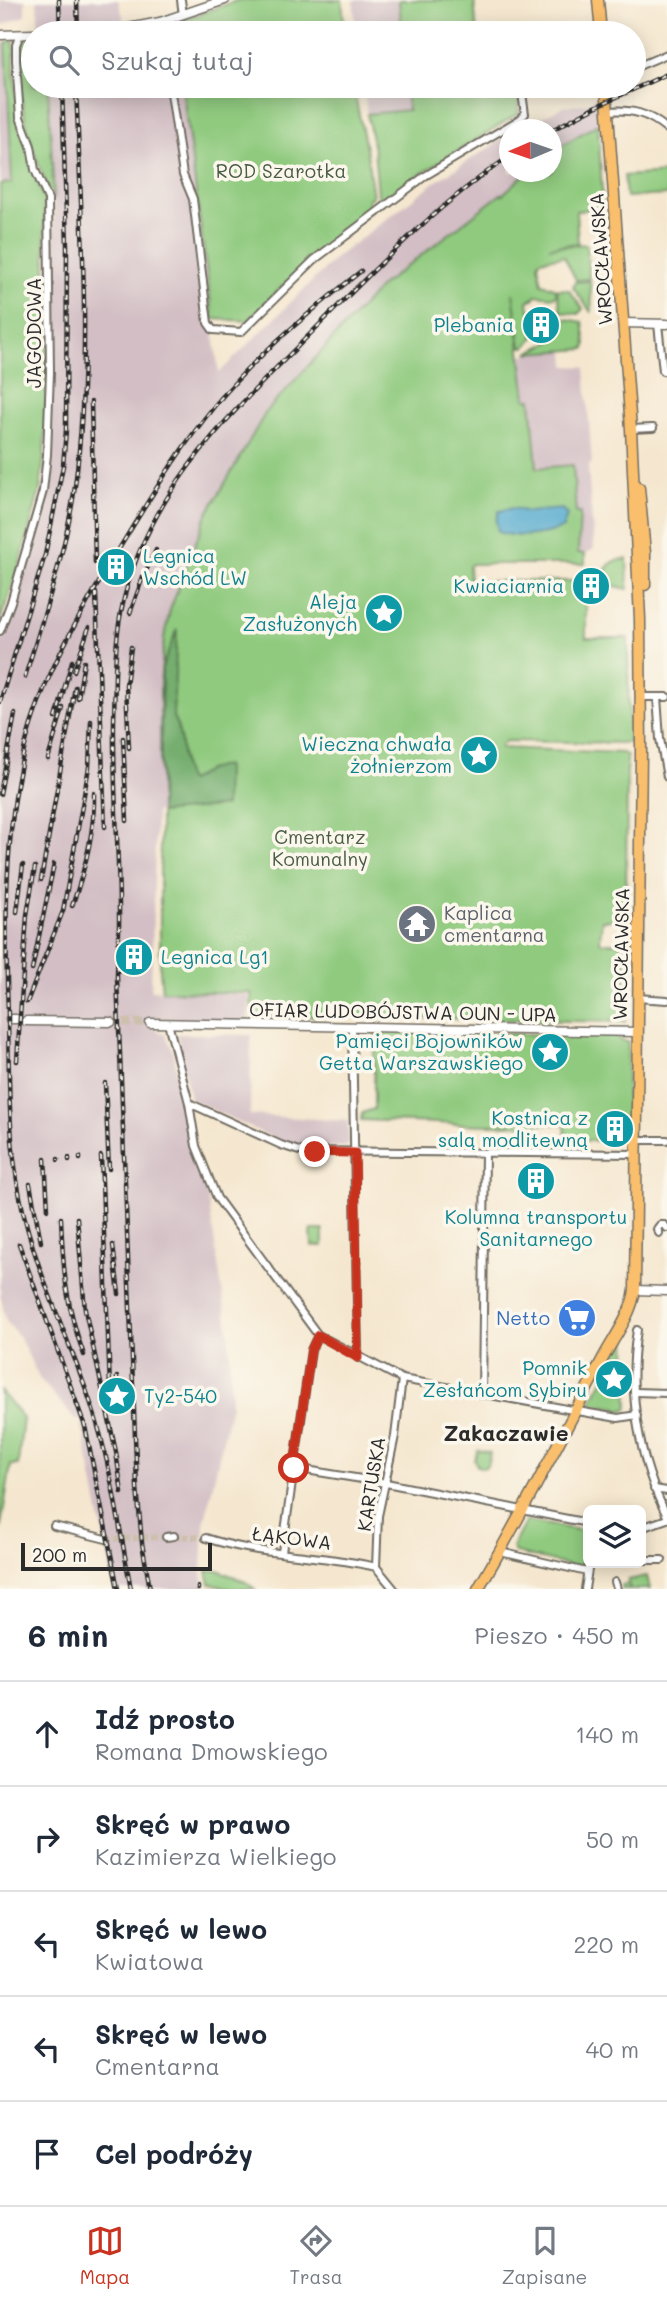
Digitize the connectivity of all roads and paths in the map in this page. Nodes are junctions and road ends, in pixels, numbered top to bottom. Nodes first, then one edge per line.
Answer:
1 (181, 0) edge
2 (225, 0) edge
3 (598, 0) edge
4 (183, 15) junction
5 (163, 21) edge
6 (600, 21) edge
7 (20, 34) joint
8 (0, 35) edge
9 (667, 54) edge
10 (646, 63) edge
11 (172, 98) edge
12 (523, 98) edge
13 (607, 98) edge
14 (608, 111) junction
15 (667, 129) edge
16 (623, 323) junction
17 (662, 324) edge
18 (667, 371) edge
19 (653, 428) dead end
20 (631, 429) junction
21 (0, 631) edge
22 (641, 697) junction
23 (657, 697) junction
24 (667, 697) edge
25 (667, 777) edge
26 (637, 998) junction
27 (667, 1000) edge
28 (18, 1019) dead end
29 (111, 1022) tunnel mouth
30 (150, 1023) tunnel mouth
31 (168, 1023) junction
32 (352, 1027) junction
33 (637, 1032) junction
34 (189, 1103) junction
35 (637, 1140) junction
36 (667, 1140) edge
37 (355, 1153) junction
38 (485, 1153) junction
39 (637, 1154) junction
40 (635, 1290) junction
41 (667, 1291) edge
42 (637, 1331) dead end
43 (318, 1335) junction
44 (358, 1358) junction
45 (402, 1379) junction
46 (635, 1392) junction
47 (667, 1393) edge
48 (482, 1395) junction
49 (576, 1411) junction
50 (636, 1415) junction
51 (294, 1468) junction
52 (386, 1483) junction
53 (654, 1489) junction
54 (667, 1491) edge
55 (523, 1512) junction
56 (667, 1518) edge
57 (583, 1522) edge
58 (54, 1526) dead end
59 (646, 1526) edge
60 (206, 1538) tunnel mouth
61 (106, 1539) tunnel mouth
62 (282, 1552) junction
63 (500, 1552) junction
64 (646, 1560) edge
65 (662, 1560) dead end
66 (376, 1567) junction
67 (588, 1568) edge
68 (587, 1572) junction
69 (394, 1589) edge
70 (478, 1589) edge
71 (585, 1589) edge

1 - 4 street
2 - 4 street
3 - 6 main road
4 - 5 street
7 - 8 street
7 - 21 street, JAGODOWA
9 - 10 street
11 - 12 street
13 - 14 main road, WROCŁAWSKA
14 - 15 street
14 - 16 main road, WROCŁAWSKA
16 - 17 street
16 - 20 main road, WROCŁAWSKA
17 - 18 street
19 - 20 street
20 - 22 main road, WROCŁAWSKA
22 - 23 street
22 - 26 main road, WROCŁAWSKA
23 - 24 street
23 - 25 street
26 - 27 street
26 - 33 main road, WROCŁAWSKA
28 - 29 street
30 - 31 street, OFIAR LUDOBÓJSTWA OUN - UPA
31 - 32 street, OFIAR LUDOBÓJSTWA OUN - UPA
31 - 34 street
32 - 33 street, OFIAR LUDOBÓJSTWA OUN - UPA
32 - 37 street
33 - 35 main road, WROCŁAWSKA
34 - 37 street
34 - 43 street
35 - 36 street
35 - 39 main road, WROCŁAWSKA
37 - 38 street
37 - 44 street
38 - 39 street
38 - 48 street
39 - 40 main road, WROCŁAWSKA
40 - 41 street
40 - 49 main road, WROCŁAWSKA
42 - 46 street
43 - 44 street
43 - 51 street
44 - 45 street
45 - 48 street
45 - 52 street, KARTUSKA
46 - 47 street
46 - 50 street
48 - 49 street
49 - 50 street
49 - 55 main road, WROCŁAWSKA
50 - 53 street
51 - 52 street
51 - 62 street
52 - 55 street
52 - 66 street, KARTUSKA
53 - 54 street
53 - 56 street
55 - 57 street
55 - 63 main road, WROCŁAWSKA
56 - 59 street
58 - 61 street
60 - 62 street, ŁĄKOWA
62 - 66 street, ŁĄKOWA
63 - 68 street
63 - 70 main road, WROCŁAWSKA
64 - 65 street
66 - 69 street
67 - 68 street
68 - 71 street

